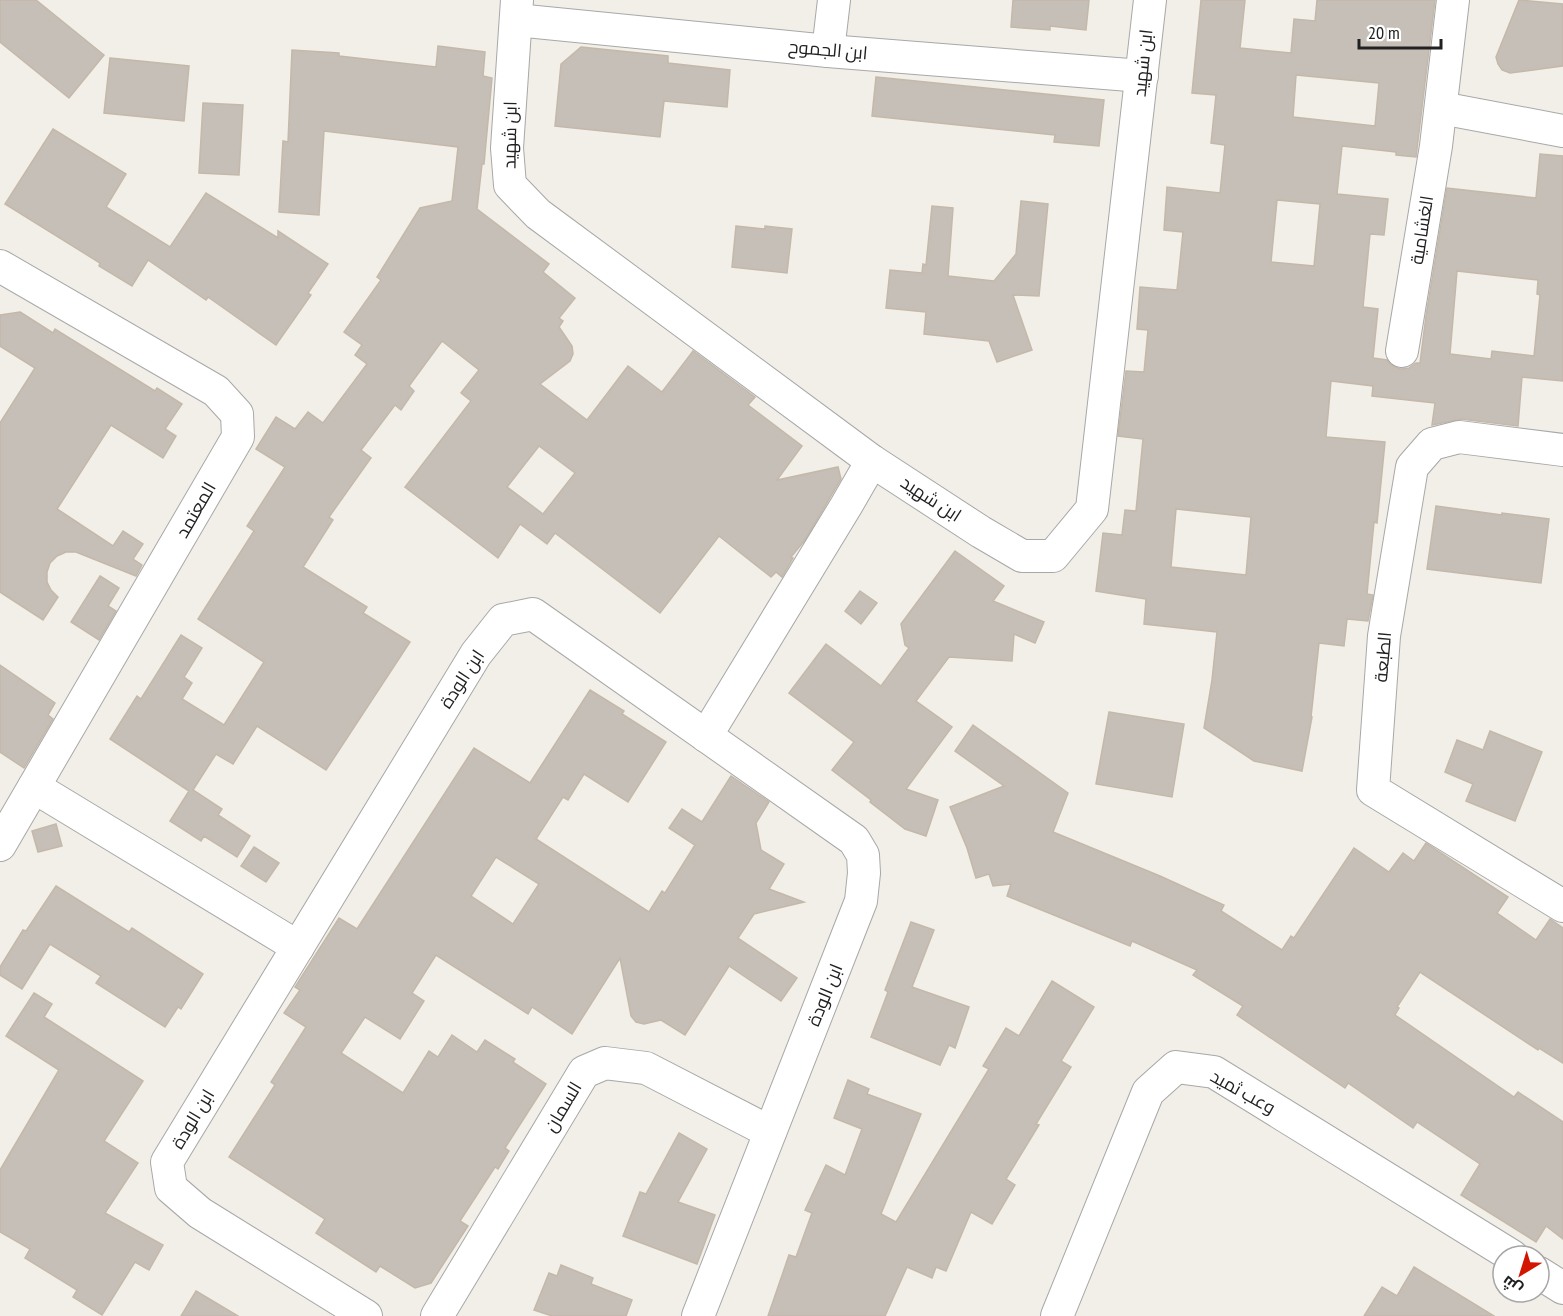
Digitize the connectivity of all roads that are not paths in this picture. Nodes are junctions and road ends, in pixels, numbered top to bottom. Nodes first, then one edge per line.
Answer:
1 (834, 0) edge
2 (1150, 0) edge
3 (1454, 0) edge
4 (516, 10) edge
5 (828, 51) junction
6 (1142, 76) junction
7 (1441, 108) junction
8 (1563, 131) edge
9 (0, 266) edge
10 (1402, 351) dead end
11 (1563, 450) edge
12 (872, 461) junction
13 (706, 736) junction
14 (34, 787) junction
15 (0, 845) edge
16 (1563, 906) edge
17 (298, 947) junction
18 (770, 1132) junction
19 (1493, 1244) edge
20 (366, 1316) edge
21 (437, 1316) edge
22 (698, 1316) edge
23 (1057, 1316) edge

1 - 5 street
2 - 6 street, ابن شهيد
3 - 7 street, الغشامية
4 - 5 street, ابن الجموح
4 - 12 street, ابن شهيد
5 - 6 street, ابن الجموح
6 - 12 street, ابن شهيد
7 - 8 street
7 - 10 street, الغشامية
9 - 14 street, المعتمد
11 - 16 street, الطبعة
12 - 13 street
13 - 17 street, ابن الودة
13 - 18 street, ابن الودة
14 - 15 street, المعتمد
14 - 17 street
17 - 20 street, ابن الودة
18 - 21 street, السمان
18 - 22 street, ابن الودة
19 - 23 street, وعب ثميد

